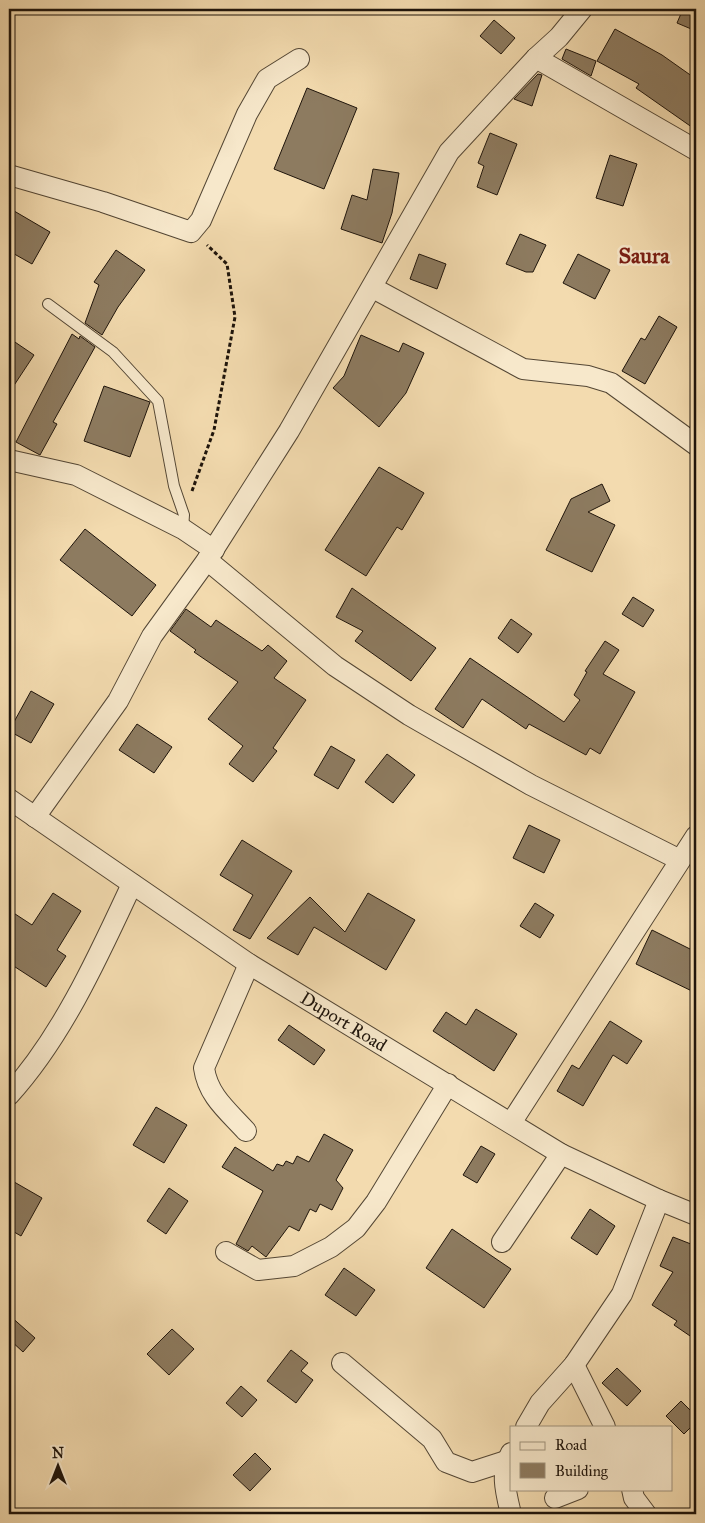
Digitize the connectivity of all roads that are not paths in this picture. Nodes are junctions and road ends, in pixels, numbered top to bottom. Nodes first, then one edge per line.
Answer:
1 (582, 9) edge
2 (536, 58) junction
3 (299, 60) dead end
4 (696, 150) edge
5 (9, 175) edge
6 (373, 288) junction
7 (48, 304) dead end
8 (696, 445) edge
9 (9, 460) edge
10 (183, 522) junction
11 (211, 555) junction
12 (9, 799) edge
13 (35, 818) junction
14 (691, 848) edge
15 (132, 884) junction
16 (249, 964) junction
17 (448, 1084) junction
18 (9, 1095) edge
19 (511, 1123) junction
20 (246, 1130) dead end
21 (561, 1154) junction
22 (659, 1200) junction
23 (696, 1215) edge
24 (502, 1242) dead end
25 (226, 1252) dead end
26 (342, 1364) dead end
27 (574, 1365) junction
28 (527, 1426) edge
29 (605, 1426) edge
30 (509, 1457) edge
31 (575, 1490) edge
32 (632, 1490) edge
33 (555, 1498) dead end
34 (511, 1514) edge
35 (646, 1514) edge

1 - 2 street
2 - 4 street
2 - 6 street
3 - 5 street
6 - 8 street
6 - 11 street
7 - 10 lane
9 - 10 street
10 - 11 street
11 - 13 street
11 - 14 street
12 - 13 street, Duport Road
13 - 15 street, Duport Road
14 - 19 street
15 - 16 street, Duport Road
15 - 18 street
16 - 17 street, Duport Road
16 - 20 street
17 - 19 street, Duport Road
17 - 25 street
19 - 21 street, Duport Road
21 - 22 street, Duport Road
21 - 24 street
22 - 23 street, Duport Road
22 - 27 street
26 - 30 street
27 - 28 street
27 - 29 street
30 - 34 street
31 - 33 street
32 - 35 street

